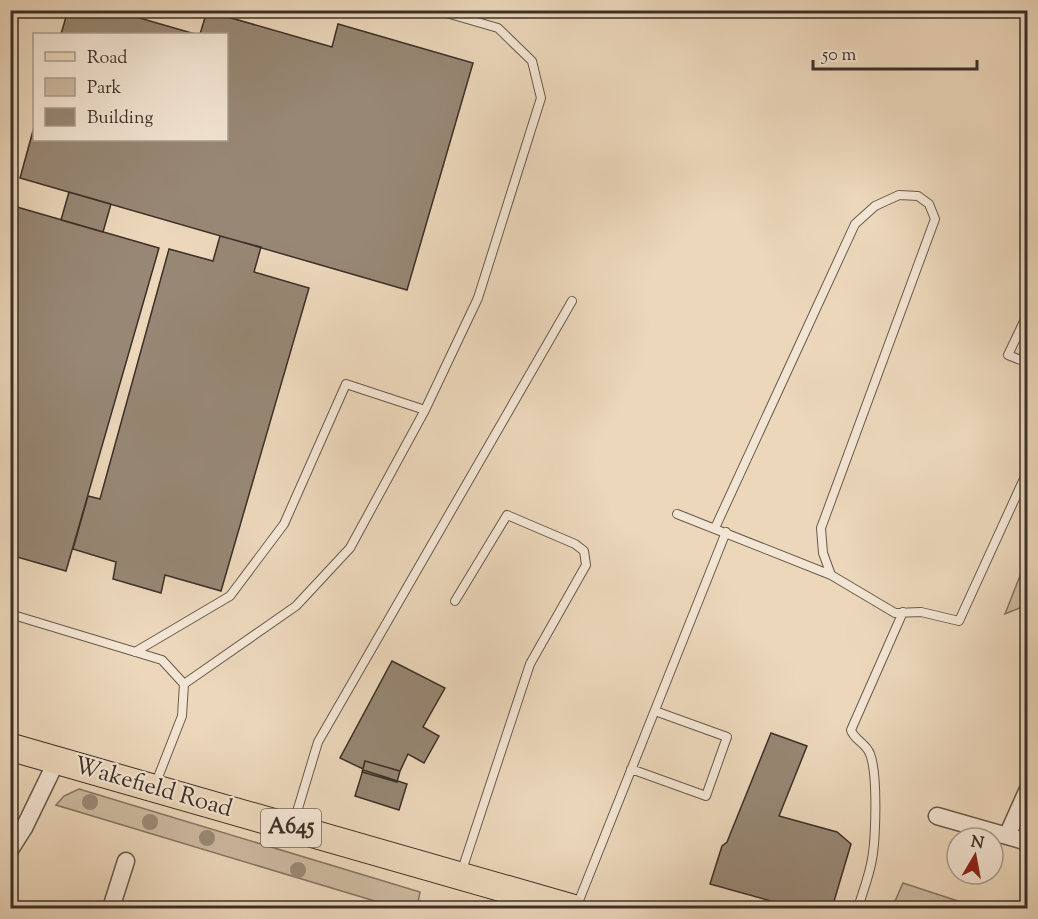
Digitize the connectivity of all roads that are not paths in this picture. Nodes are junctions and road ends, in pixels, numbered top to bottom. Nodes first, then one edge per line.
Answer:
1 (436, 10) edge
2 (572, 301) dead end
3 (1028, 313) edge
4 (1028, 363) edge
5 (425, 410) junction
6 (1028, 470) edge
7 (677, 514) dead end
8 (715, 528) junction
9 (726, 532) junction
10 (831, 575) junction
11 (455, 601) dead end
12 (903, 612) junction
13 (10, 614) edge
14 (135, 652) junction
15 (184, 684) junction
16 (655, 711) junction
17 (10, 747) edge
18 (57, 760) junction
19 (631, 769) junction
20 (153, 788) junction
21 (1028, 789) edge
22 (937, 816) dead end
23 (292, 828) junction
24 (1007, 836) junction
25 (1028, 842) edge
26 (10, 850) edge
27 (126, 861) dead end
28 (460, 876) junction
29 (111, 909) edge
30 (574, 909) edge
31 (858, 909) edge

1 - 5 lane
2 - 23 lane
3 - 4 lane
5 - 14 lane
5 - 15 lane
6 - 12 lane
7 - 8 lane
8 - 9 lane
8 - 10 lane
9 - 10 lane
9 - 16 lane
10 - 12 lane
11 - 28 lane
12 - 31 lane
13 - 14 lane
14 - 15 lane
15 - 20 lane
16 - 19 lane
16 - 19 lane
17 - 18 main road, Wakefield Road / A645
18 - 20 main road, Wakefield Road / A645
18 - 26 street
19 - 30 lane
20 - 23 main road, Wakefield Road / A645
21 - 24 street
22 - 24 street
23 - 28 main road, Wakefield Road / A645
24 - 25 street
27 - 29 street
28 - 30 main road, Wakefield Road / A645

